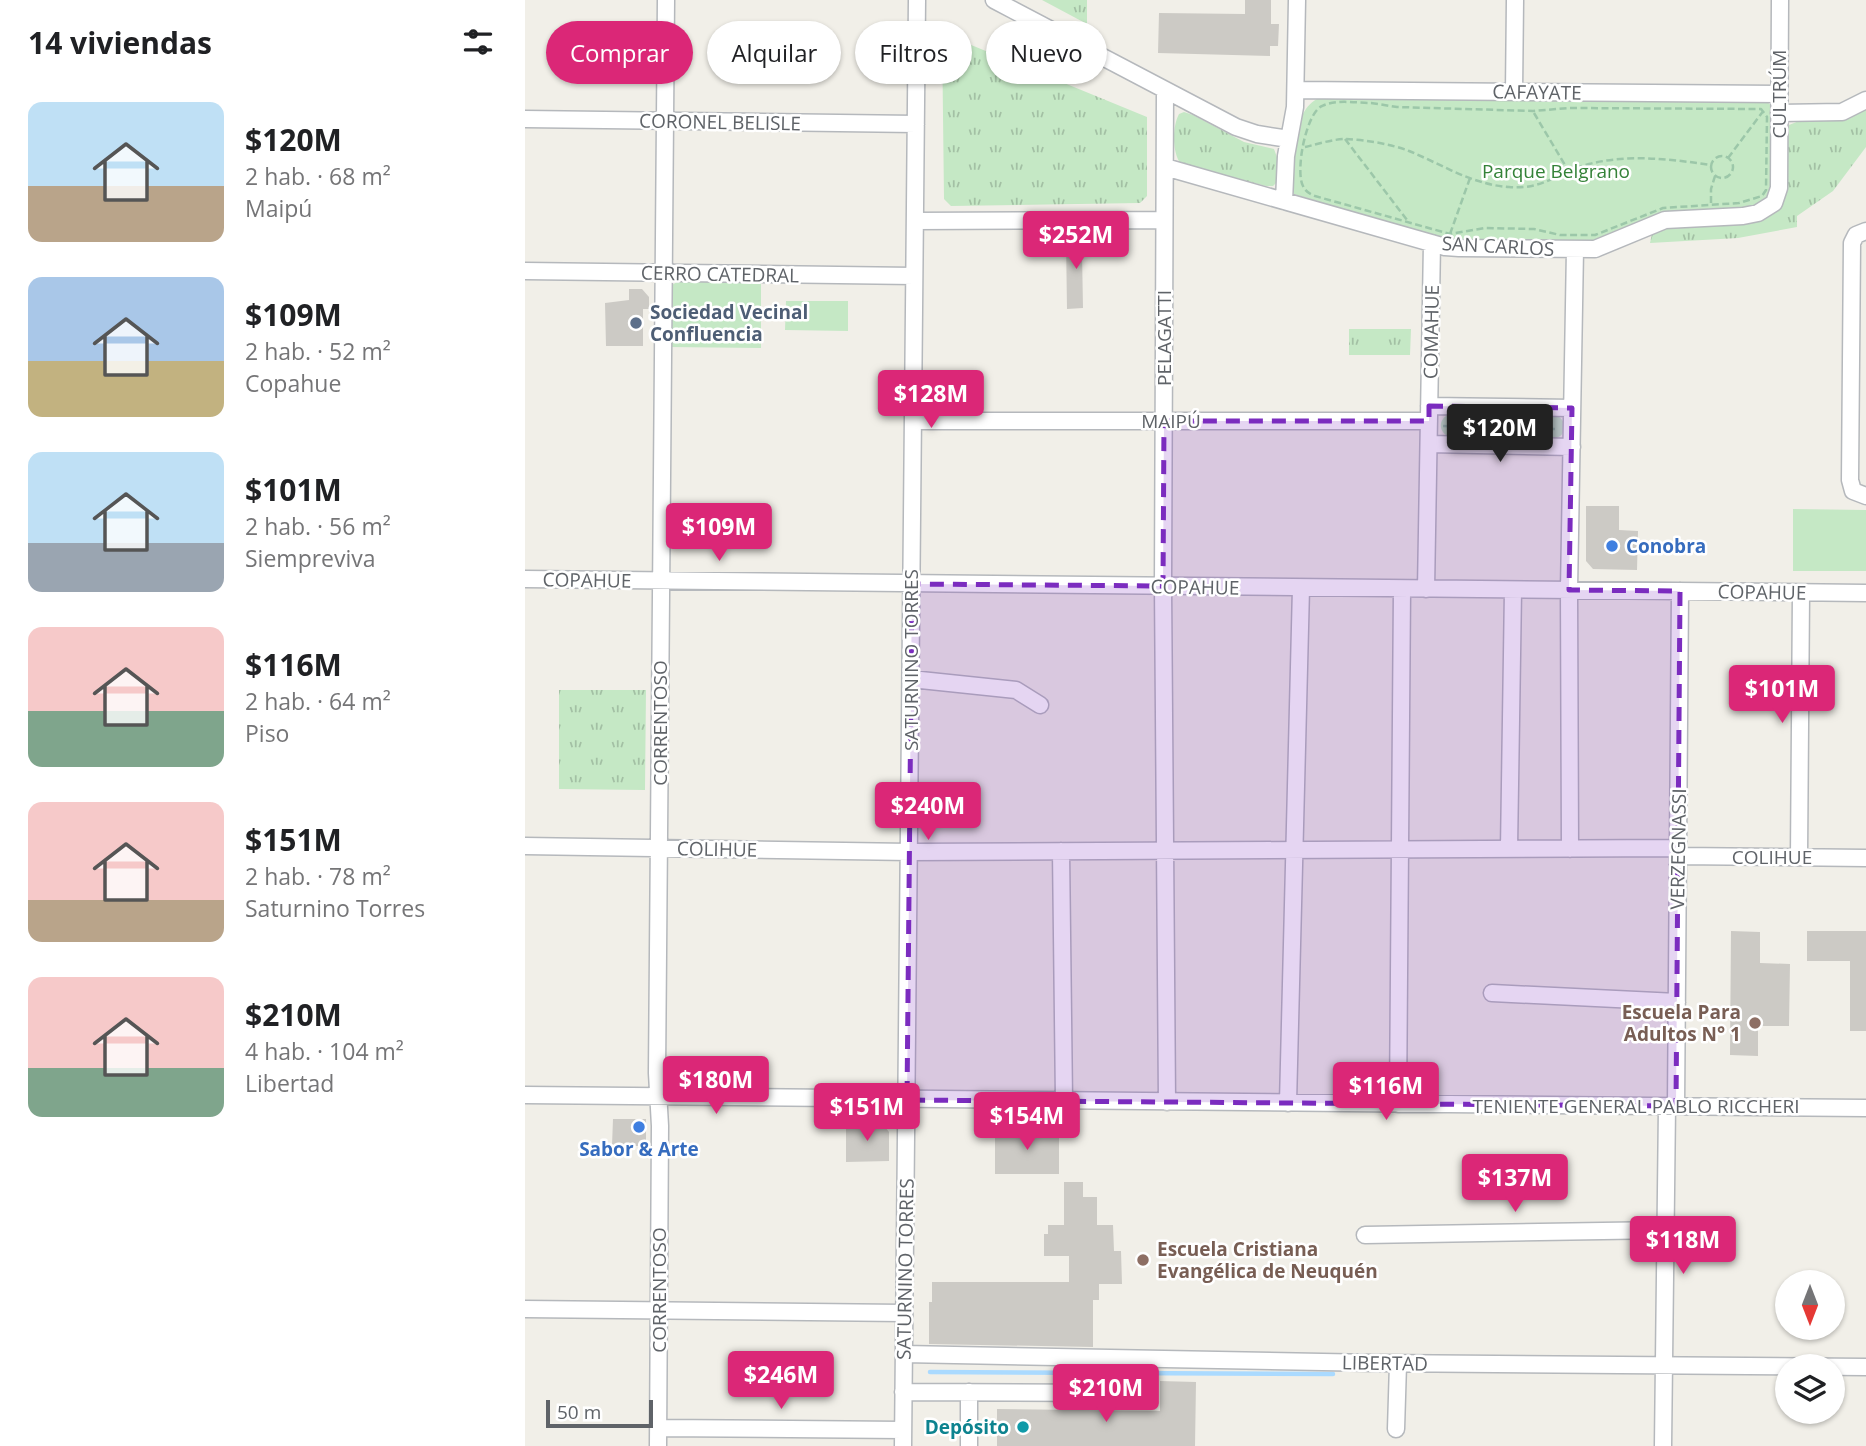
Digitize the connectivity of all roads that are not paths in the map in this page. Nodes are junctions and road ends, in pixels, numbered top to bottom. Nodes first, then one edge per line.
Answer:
1 (666, 0) edge
2 (916, 0) edge
3 (994, 0) edge
4 (1297, 0) edge
5 (1515, 0) edge
6 (1780, 0) edge
7 (1165, 90) junction
8 (1296, 90) junction
9 (1514, 92) junction
10 (1779, 94) junction
11 (1866, 100) edge
12 (1772, 112) junction
13 (525, 119) edge
14 (665, 121) junction
15 (916, 124) junction
16 (1289, 139) junction
17 (1165, 167) junction
18 (1779, 188) joint
19 (1285, 201) junction
20 (1164, 220) junction
21 (915, 221) junction
22 (1861, 233) edge
23 (1432, 243) junction
24 (1575, 249) junction
25 (525, 271) edge
26 (664, 273) junction
27 (914, 276) junction
28 (1572, 408) junction
29 (1433, 418) junction
30 (913, 421) junction
31 (1164, 421) junction
32 (1429, 444) junction
33 (1571, 447) junction
34 (1859, 493) edge
35 (525, 579) edge
36 (661, 581) junction
37 (912, 584) junction
38 (1163, 586) junction
39 (1301, 588) junction
40 (1402, 589) junction
41 (1426, 589) junction
42 (1513, 590) junction
43 (1569, 590) junction
44 (1680, 592) junction
45 (1801, 593) junction
46 (1866, 593) edge
47 (911, 679) junction
48 (1040, 705) dead end
49 (525, 846) edge
50 (659, 848) junction
51 (1400, 849) junction
52 (1509, 849) junction
53 (1570, 849) junction
54 (1294, 850) junction
55 (1061, 851) junction
56 (1165, 851) junction
57 (910, 852) junction
58 (1678, 852) junction
59 (1799, 857) junction
60 (1866, 858) edge
61 (1492, 993) dead end
62 (1677, 1002) junction
63 (525, 1095) edge
64 (659, 1097) junction
65 (907, 1100) junction
66 (1064, 1101) junction
67 (1167, 1102) junction
68 (1288, 1103) junction
69 (1398, 1104) junction
70 (1671, 1106) junction
71 (1866, 1108) edge
72 (1665, 1230) junction
73 (1365, 1235) dead end
74 (525, 1309) edge
75 (659, 1310) junction
76 (904, 1313) junction
77 (904, 1354) junction
78 (1398, 1364) junction
79 (1664, 1365) junction
80 (1866, 1367) edge
81 (903, 1392) junction
82 (969, 1392) junction
83 (1117, 1393) dead end
84 (658, 1428) junction
85 (1396, 1429) dead end
86 (903, 1438) edge
87 (658, 1446) edge
88 (969, 1446) edge
89 (1663, 1446) edge

1 - 14 street, CORRENTOSO
2 - 15 street, SATURNINO TORRES
3 - 7 street
4 - 8 street
5 - 9 street
6 - 10 street, CULTRÚM
7 - 16 street
7 - 17 street, PELAGATTI
8 - 9 street, CAFAYATE
8 - 16 street
9 - 10 street, CAFAYATE
10 - 12 street, CULTRÚM
11 - 12 street
12 - 18 street, CULTRÚM
13 - 14 street, CORONEL BELISLE
14 - 15 street, CORONEL BELISLE
14 - 26 street, CORRENTOSO
15 - 21 street, SATURNINO TORRES
16 - 19 street
17 - 19 street, SAN CARLOS
17 - 20 street, PELAGATTI
18 - 24 street, SAN CARLOS
19 - 23 street, SAN CARLOS
20 - 21 street
20 - 31 street, PELAGATTI
21 - 27 street, SATURNINO TORRES
22 - 34 street
23 - 24 street, SAN CARLOS
23 - 29 street, COMAHUE
24 - 28 street
25 - 26 street, CERRO CATEDRAL
26 - 27 street, CERRO CATEDRAL
26 - 36 street, CORRENTOSO
27 - 30 street, SATURNINO TORRES
28 - 29 street, MAIPÚ
28 - 33 street
29 - 31 street, MAIPÚ
29 - 32 street, COMAHUE
30 - 31 street, MAIPÚ
30 - 37 street, SATURNINO TORRES
31 - 38 street, PELAGATTI
32 - 33 street
32 - 41 street, COMAHUE
33 - 43 street
35 - 36 street, COPAHUE
36 - 37 street, COPAHUE
36 - 50 street, CORRENTOSO
37 - 38 street, COPAHUE
37 - 47 street, SATURNINO TORRES
38 - 39 street, COPAHUE
38 - 56 street, PELAGATTI
39 - 40 street, COPAHUE
39 - 54 street
40 - 41 street, COPAHUE
40 - 51 street
41 - 42 street, COPAHUE
42 - 43 street, COPAHUE
42 - 52 street
43 - 44 street, COPAHUE
43 - 53 street
44 - 45 street, COPAHUE
44 - 58 street, VERZEGNASSI
45 - 46 street, COPAHUE
45 - 59 street
47 - 48 street
47 - 57 street, SATURNINO TORRES
49 - 50 street, COLIHUE
50 - 57 street, COLIHUE
50 - 64 street, CORRENTOSO
51 - 52 street, COLIHUE
51 - 54 street, COLIHUE
51 - 69 street
52 - 53 street, COLIHUE
53 - 58 street, COLIHUE
54 - 56 street, COLIHUE
54 - 68 street
55 - 56 street, COLIHUE
55 - 57 street, COLIHUE
55 - 66 street
56 - 67 street, PELAGATTI
57 - 65 street, SATURNINO TORRES
58 - 59 street, COLIHUE
58 - 62 street, VERZEGNASSI
59 - 60 street, COLIHUE
61 - 62 street
62 - 70 street, VERZEGNASSI
63 - 64 street, TENIENTE GENERAL PABLO RICCHERI
64 - 65 street, TENIENTE GENERAL PABLO RICCHERI
64 - 75 street, CORRENTOSO
65 - 66 street, TENIENTE GENERAL PABLO RICCHERI
65 - 76 street, SATURNINO TORRES
66 - 67 street, TENIENTE GENERAL PABLO RICCHERI
67 - 68 street, TENIENTE GENERAL PABLO RICCHERI
68 - 69 street, TENIENTE GENERAL PABLO RICCHERI
69 - 70 street, TENIENTE GENERAL PABLO RICCHERI
70 - 71 street, TENIENTE GENERAL PABLO RICCHERI
70 - 72 street, VERZEGNASSI
72 - 73 street
72 - 79 street, VERZEGNASSI
74 - 75 street
75 - 76 street
75 - 84 street, CORRENTOSO
76 - 77 street, SATURNINO TORRES
77 - 78 street, LIBERTAD
77 - 81 street, SATURNINO TORRES
78 - 79 street, LIBERTAD
78 - 85 street
79 - 80 street, LIBERTAD
79 - 89 street, VERZEGNASSI
81 - 82 street
81 - 86 street, SATURNINO TORRES
82 - 83 street
82 - 88 street
84 - 86 street
84 - 87 street, CORRENTOSO

